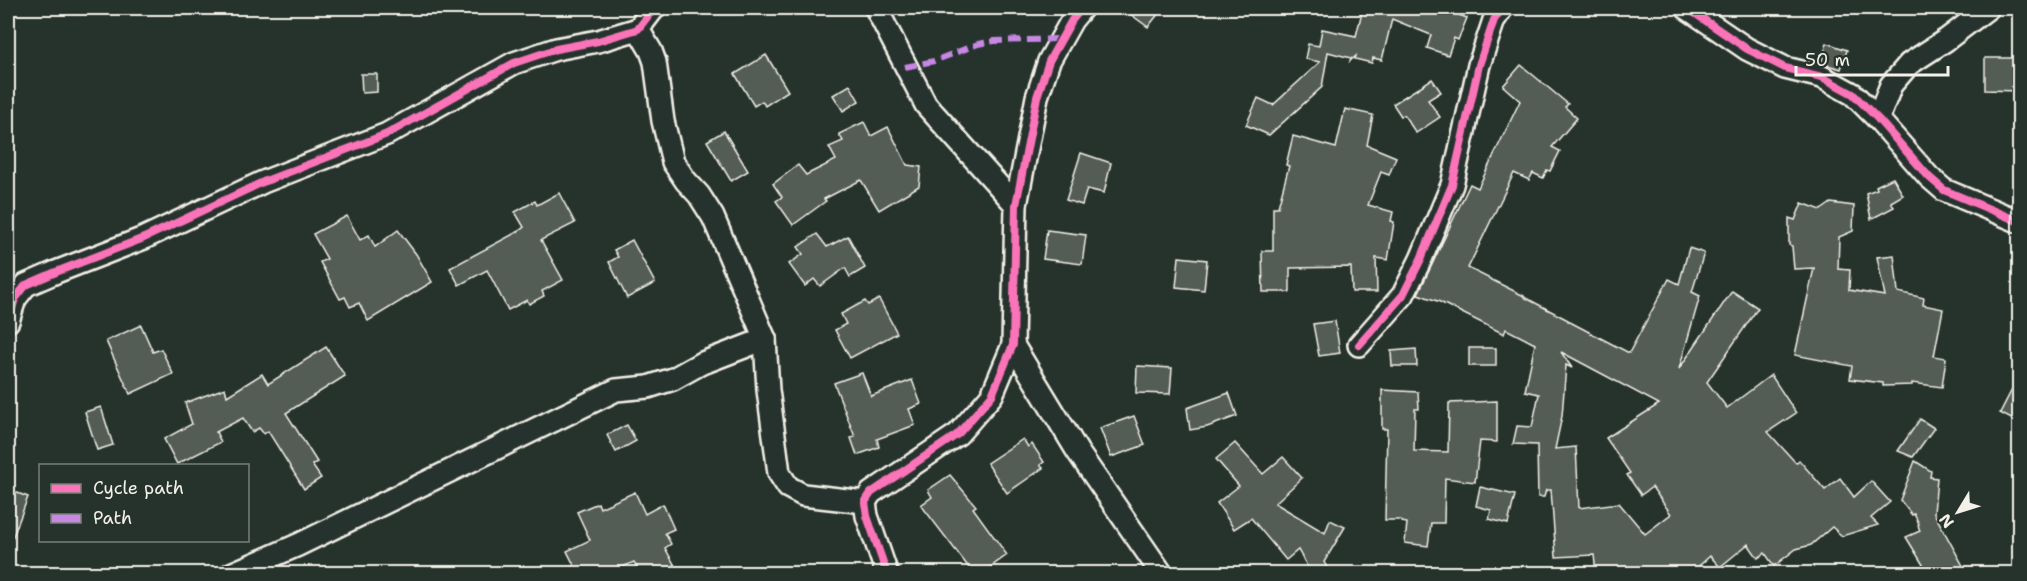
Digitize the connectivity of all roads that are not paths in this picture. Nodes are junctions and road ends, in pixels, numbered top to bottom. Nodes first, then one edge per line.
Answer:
1 (654, 8) edge
2 (876, 8) edge
3 (1082, 8) edge
4 (1502, 8) edge
5 (1687, 8) edge
6 (1988, 8) edge
7 (638, 29) junction
8 (1878, 118) junction
9 (1016, 206) junction
10 (2019, 222) edge
11 (8, 321) edge
12 (765, 339) junction
13 (1013, 345) junction
14 (1359, 345) dead end
15 (865, 502) junction
16 (231, 573) edge
17 (887, 573) edge
18 (1162, 573) edge

1 - 7 street
2 - 9 street
3 - 9 street
4 - 14 street
5 - 8 street
6 - 8 street
7 - 11 street
7 - 12 street
8 - 10 street
9 - 13 street
12 - 15 street
12 - 16 street
13 - 15 street
13 - 18 street
15 - 17 street

